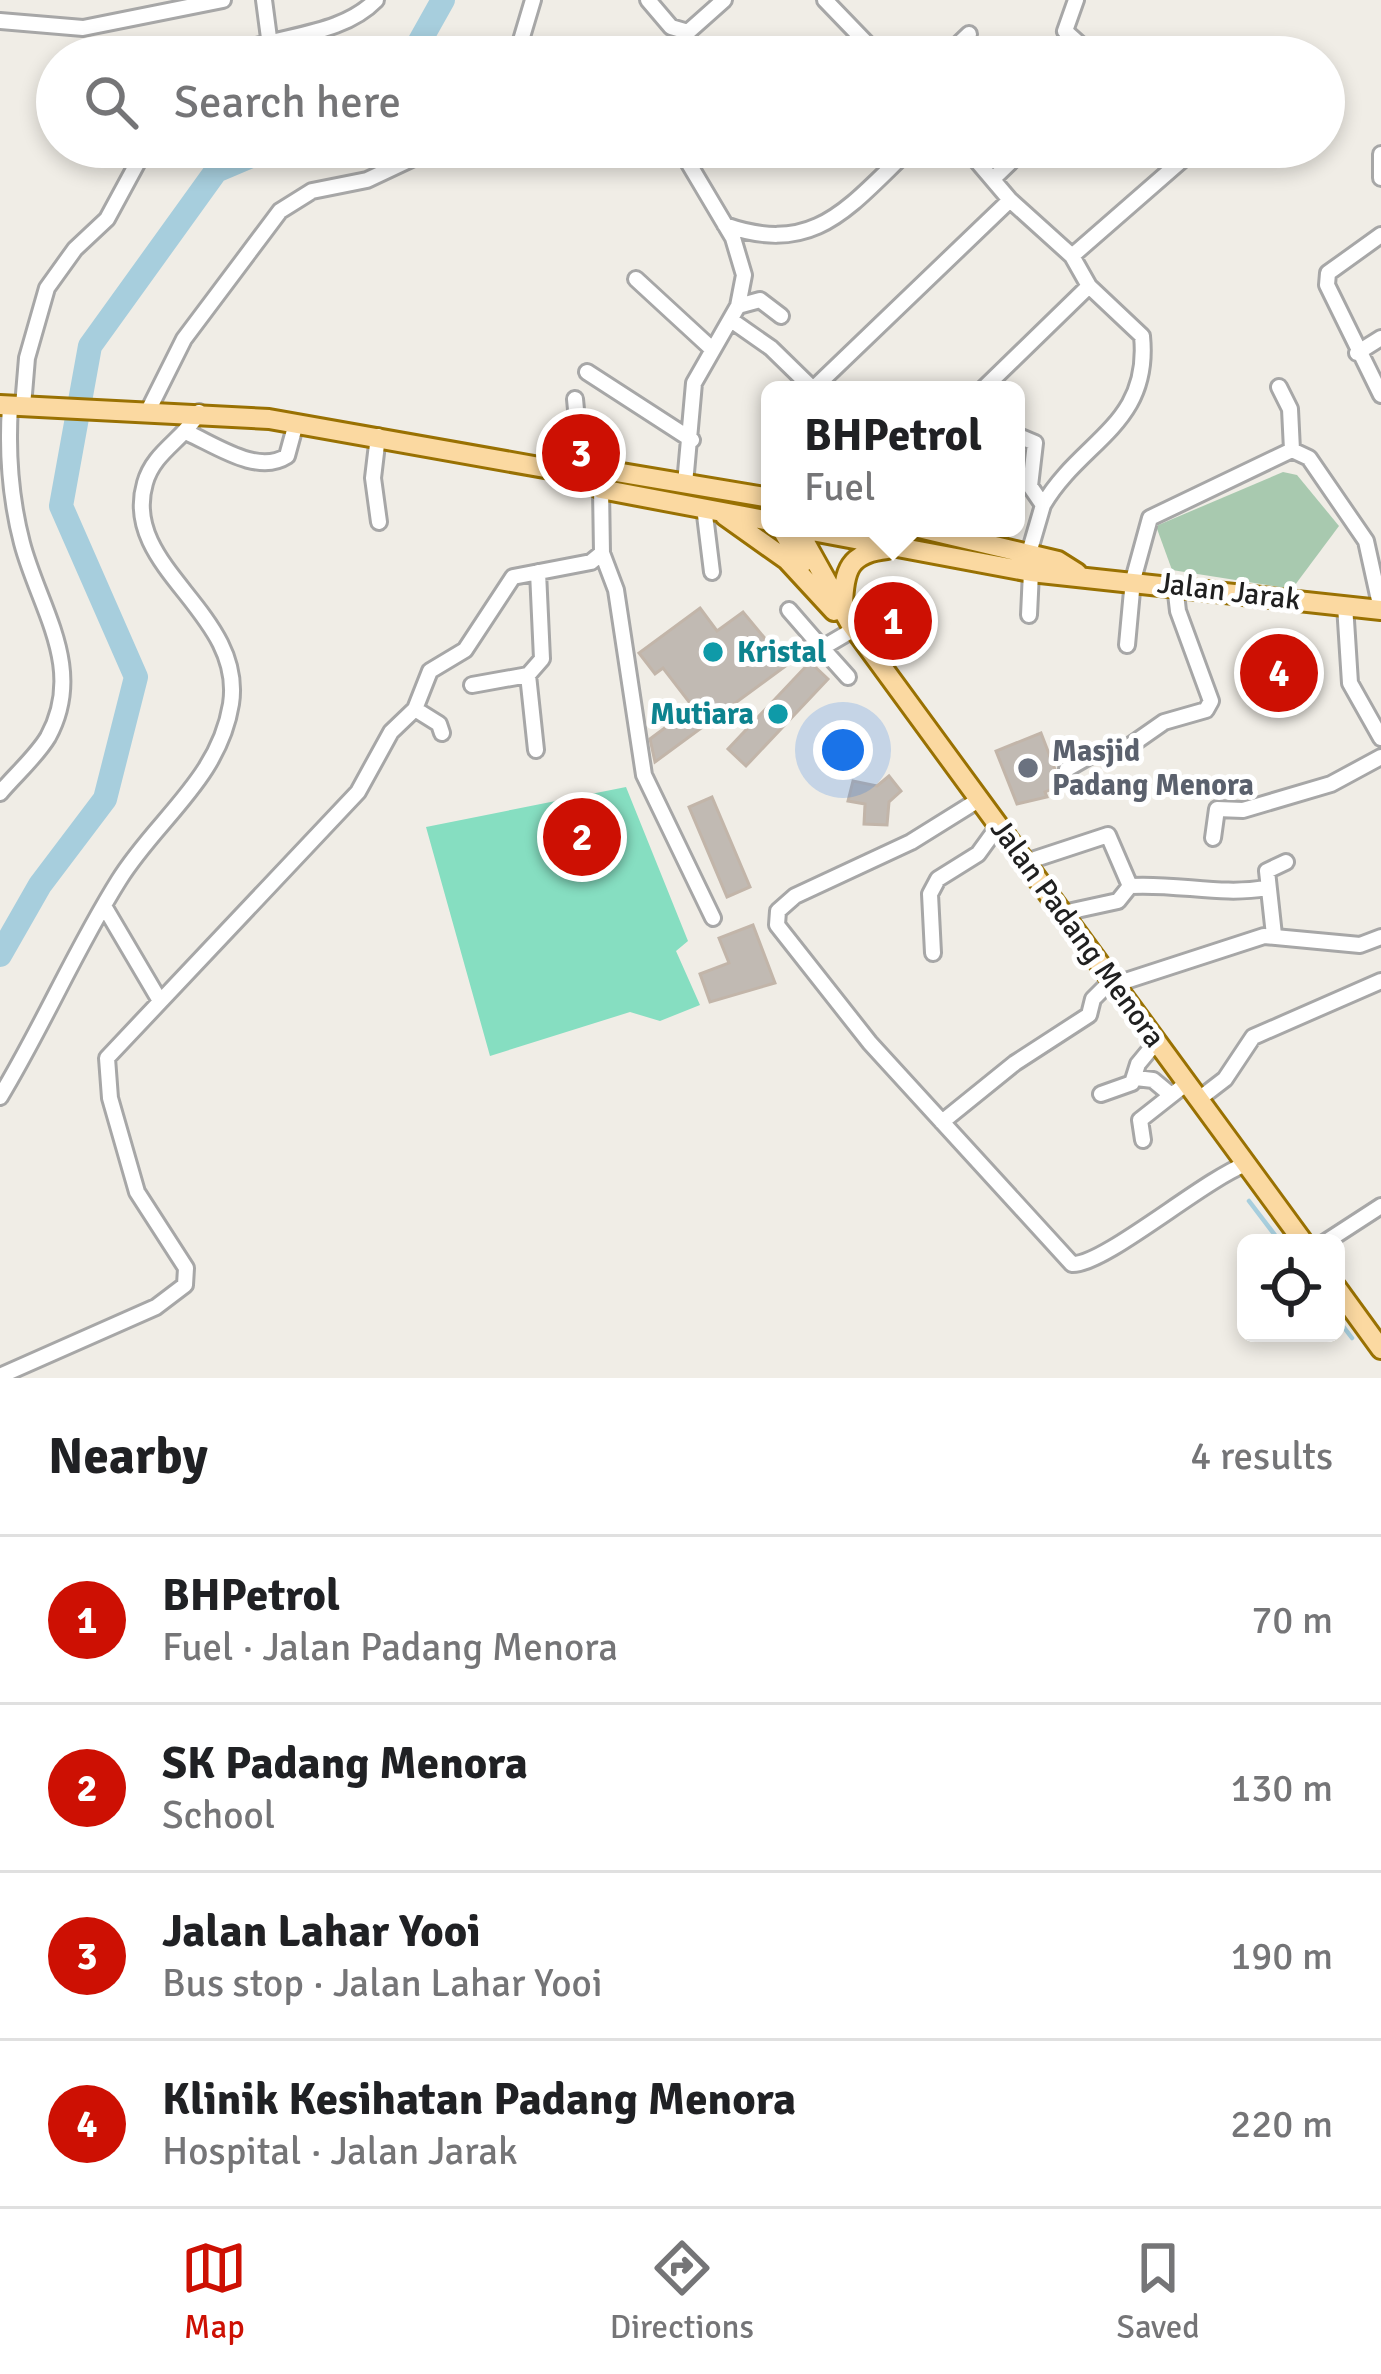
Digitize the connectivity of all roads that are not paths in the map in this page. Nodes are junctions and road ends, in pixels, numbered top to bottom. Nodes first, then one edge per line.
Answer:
1 (223, 0) edge
2 (264, 0) edge
3 (376, 0) edge
4 (533, 0) edge
5 (648, 0) edge
6 (724, 0) edge
7 (825, 0) edge
8 (1076, 0) edge
9 (0, 21) edge
10 (688, 32) junction
11 (269, 36) edge
12 (279, 36) edge
13 (522, 36) edge
14 (687, 36) edge
15 (860, 36) edge
16 (1071, 36) edge
17 (1381, 154) edge
18 (135, 168) edge
19 (392, 168) edge
20 (691, 168) edge
21 (890, 168) edge
22 (985, 168) edge
23 (1004, 168) edge
24 (1174, 168) edge
25 (994, 178) junction
26 (1381, 178) edge
27 (1010, 200) junction
28 (724, 225) junction
29 (1381, 235) edge
30 (1072, 256) junction
31 (635, 279) dead end
32 (1089, 286) junction
33 (735, 313) junction
34 (781, 316) dead end
35 (1381, 338) edge
36 (712, 349) junction
37 (1357, 353) junction
38 (586, 372) dead end
39 (805, 381) edge
40 (821, 381) edge
41 (991, 381) edge
42 (1279, 387) dead end
43 (1381, 395) edge
44 (575, 399) dead end
45 (16, 406) edge
46 (148, 411) junction
47 (199, 412) junction
48 (296, 423) junction
49 (188, 434) junction
50 (378, 436) junction
51 (1025, 439) edge
52 (692, 440) junction
53 (1292, 450) junction
54 (567, 472) junction
55 (685, 484) junction
56 (601, 489) junction
57 (761, 497) edge
58 (714, 502) junction
59 (1043, 505) junction
60 (761, 508) edge
61 (761, 518) edge
62 (379, 522) dead end
63 (787, 537) edge
64 (802, 537) edge
65 (848, 537) edge
66 (948, 537) edge
67 (904, 547) junction
68 (602, 553) junction
69 (1030, 562) junction
70 (538, 572) junction
71 (712, 572) dead end
72 (1133, 580) junction
73 (1175, 585) junction
74 (1345, 605) junction
75 (1381, 609) edge
76 (789, 610) dead end
77 (1029, 615) dead end
78 (845, 617) junction
79 (1127, 645) dead end
80 (822, 648) junction
81 (876, 658) junction
82 (528, 675) junction
83 (848, 676) dead end
84 (472, 685) dead end
85 (415, 710) junction
86 (442, 734) dead end
87 (1381, 739) edge
88 (536, 749) dead end
89 (1381, 757) edge
90 (1066, 769) dead end
91 (0, 793) edge
92 (980, 799) junction
93 (999, 825) junction
94 (1213, 838) dead end
95 (1026, 862) junction
96 (1286, 862) dead end
97 (1130, 886) junction
98 (1266, 888) junction
99 (104, 907) junction
100 (1063, 913) junction
101 (713, 918) dead end
102 (1274, 935) junction
103 (1381, 937) edge
104 (933, 953) dead end
105 (1381, 981) edge
106 (1116, 986) junction
107 (160, 1001) junction
108 (1157, 1041) junction
109 (1136, 1078) junction
110 (1186, 1092) junction
111 (1101, 1094) dead end
112 (0, 1097) edge
113 (942, 1122) junction
114 (1143, 1140) dead end
115 (1246, 1164) junction
116 (1381, 1205) edge
117 (1297, 1234) edge
118 (1338, 1234) edge
119 (1345, 1299) edge
120 (1379, 1343) edge
121 (0, 1376) edge

1 - 9 street
2 - 11 street
3 - 12 street
4 - 13 street
5 - 10 street
6 - 10 street
7 - 15 street
8 - 16 street
10 - 14 street
17 - 26 street
18 - 45 street
19 - 46 street
20 - 28 street
21 - 28 street
22 - 25 street
23 - 25 street
24 - 30 street
25 - 27 street
27 - 30 street
27 - 40 street
28 - 33 street
29 - 37 street
30 - 32 street
31 - 36 street
32 - 41 street
32 - 59 street
33 - 34 street
33 - 36 street
33 - 39 street
35 - 37 street
36 - 52 street
37 - 43 street
38 - 52 street
42 - 53 street
44 - 54 street
45 - 46 main road
45 - 91 street
46 - 47 main road
47 - 48 main road
47 - 49 street
48 - 49 street
48 - 50 main road
49 - 99 street
50 - 54 main road
50 - 62 street
51 - 59 street
52 - 55 street
53 - 72 street
53 - 75 street
54 - 55 main road
54 - 56 main road
55 - 58 main road
56 - 58 main road
56 - 68 street
57 - 58 main road
58 - 60 main road
58 - 61 main road
58 - 71 street
58 - 78 main road
59 - 69 street
63 - 78 main road, Jalan Padang Menora
64 - 78 main road, Jalan Padang Menora
65 - 67 main road, Jalan Jarak
66 - 69 main road, Jalan Jarak
67 - 69 main road, Jalan Jarak
67 - 78 main road
68 - 70 street
68 - 101 street
69 - 72 main road, Jalan Jarak
69 - 77 street
70 - 82 street
70 - 85 street
72 - 73 main road, Jalan Jarak
72 - 79 street
73 - 74 main road, Jalan Jarak
73 - 90 street
74 - 75 main road, Jalan Jarak
74 - 87 street
76 - 80 street
78 - 80 street
78 - 81 main road, Jalan Padang Menora
78 - 81 street
80 - 83 street
81 - 92 main road, Jalan Padang Menora
82 - 84 street
82 - 88 street
85 - 86 street
85 - 107 street
89 - 94 street
92 - 93 main road, Jalan Padang Menora
92 - 113 street
93 - 95 main road, Jalan Padang Menora
93 - 104 street
95 - 97 street
95 - 100 main road, Jalan Padang Menora
96 - 98 street
97 - 98 street
97 - 100 street
98 - 102 street
99 - 107 street
99 - 112 street
100 - 106 main road, Jalan Padang Menora
102 - 103 street
102 - 106 street
105 - 110 street
106 - 108 main road, Jalan Padang Menora
106 - 113 street
107 - 121 street
108 - 109 street
108 - 110 main road, Jalan Padang Menora
109 - 110 street
109 - 111 street
110 - 114 street
110 - 115 main road, Jalan Padang Menora
113 - 115 street
115 - 117 main road, Jalan Padang Menora
116 - 118 street
119 - 120 main road

